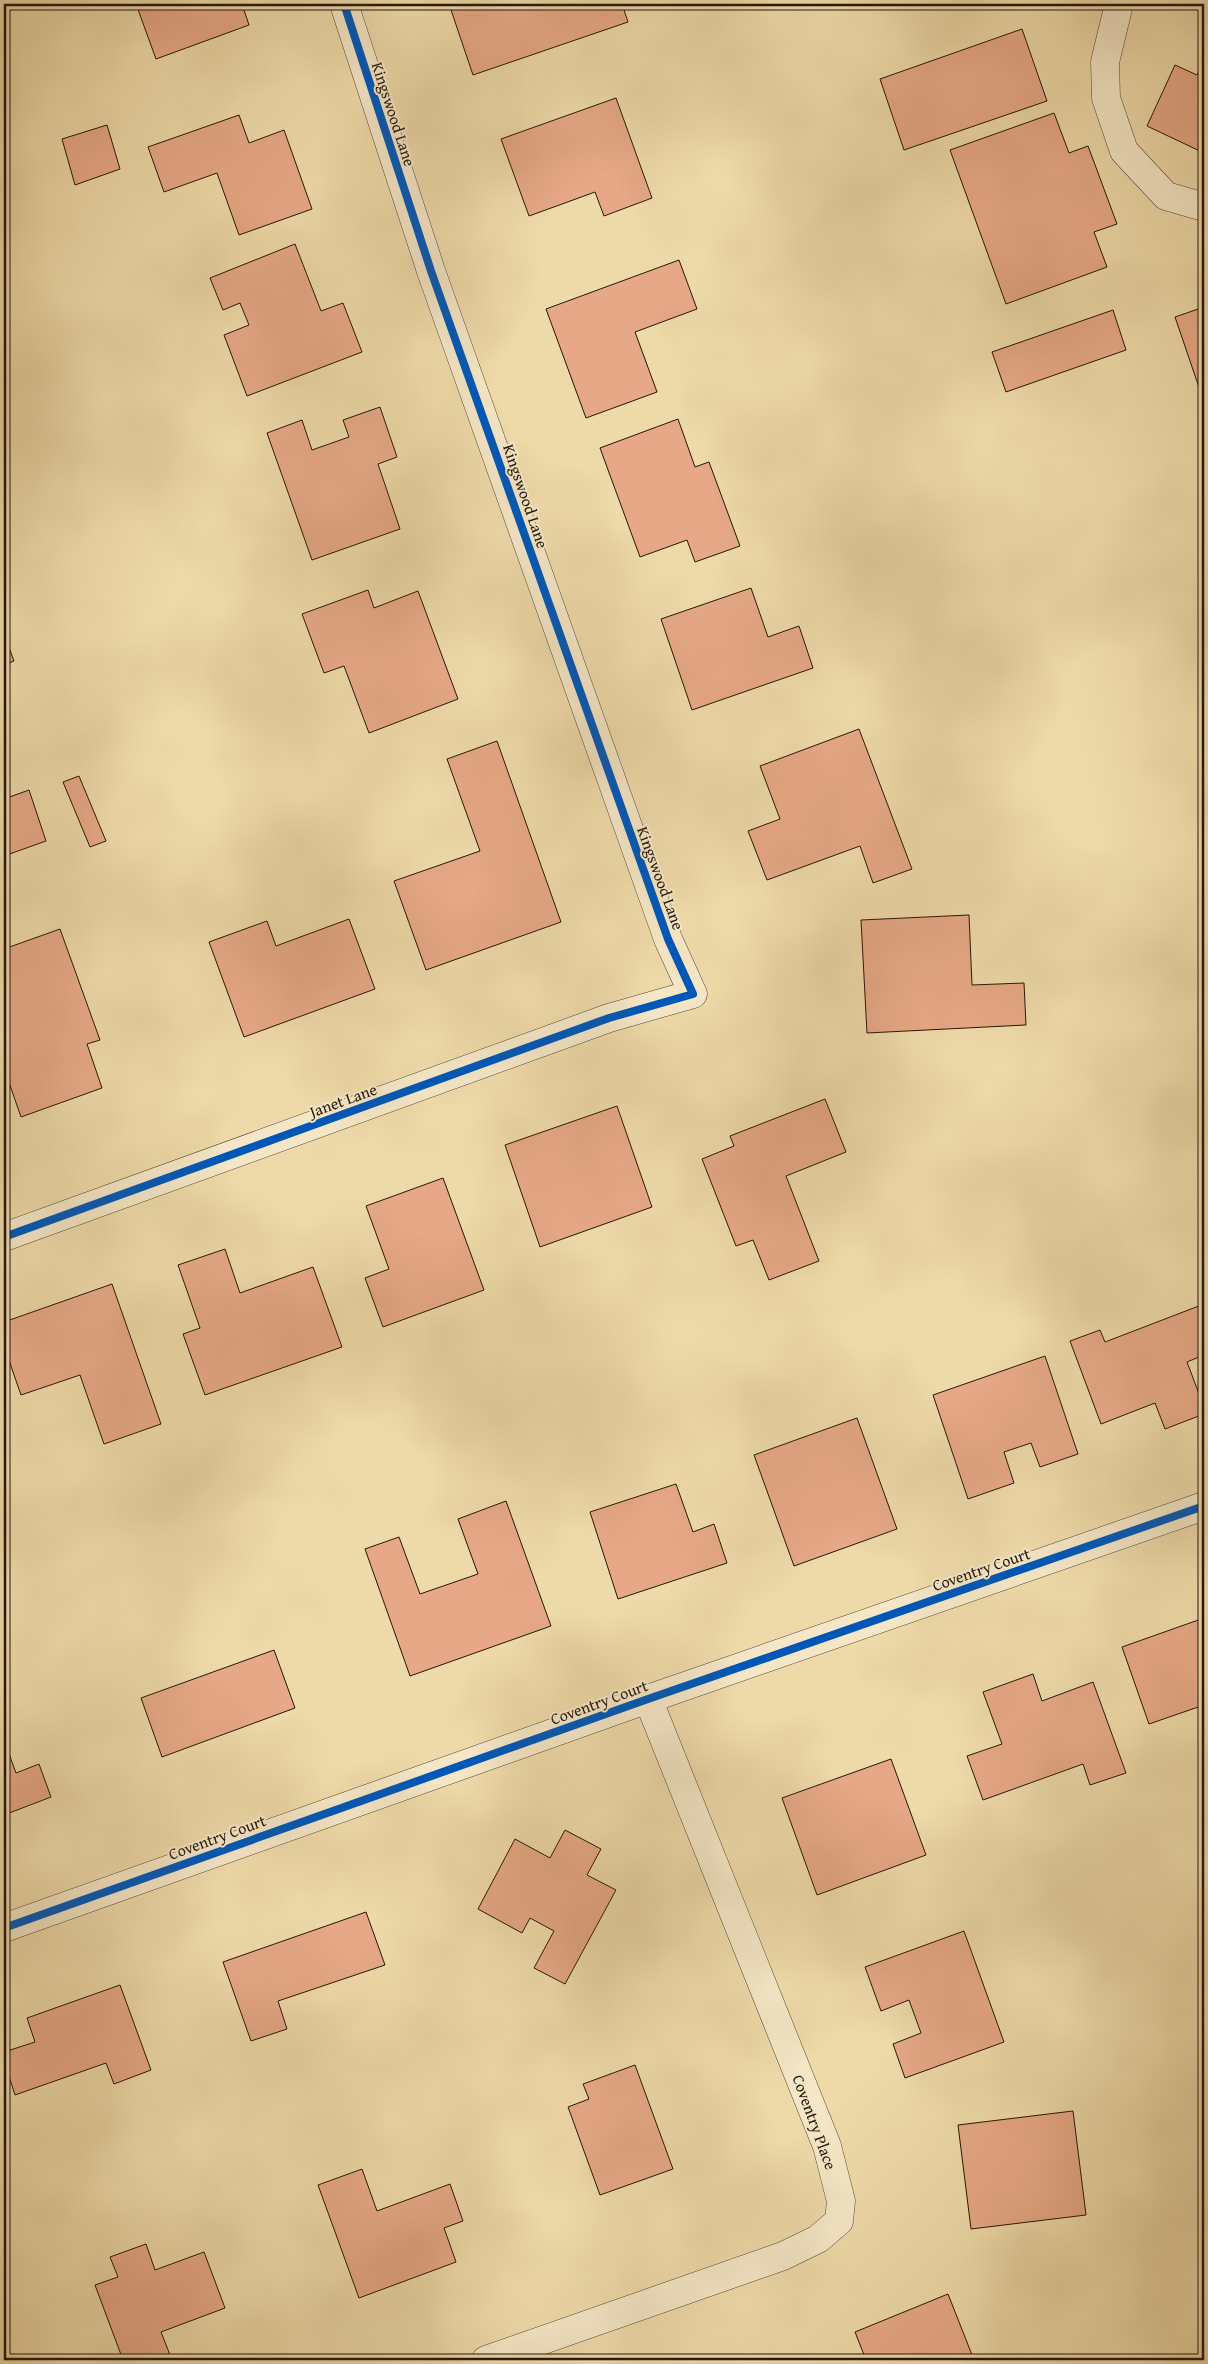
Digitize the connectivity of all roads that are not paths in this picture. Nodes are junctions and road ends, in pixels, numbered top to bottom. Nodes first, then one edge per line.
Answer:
1 (344, 4) edge
2 (1119, 4) edge
3 (1204, 207) edge
4 (693, 994) joint
5 (4, 1238) edge
6 (1204, 1506) edge
7 (648, 1698) junction
8 (4, 1928) edge
9 (486, 2360) edge

1 - 4 street, Kingswood Lane
2 - 3 street
4 - 5 street, Janet Lane
6 - 7 street, Coventry Court
7 - 8 street, Coventry Court
7 - 9 street, Coventry Place

